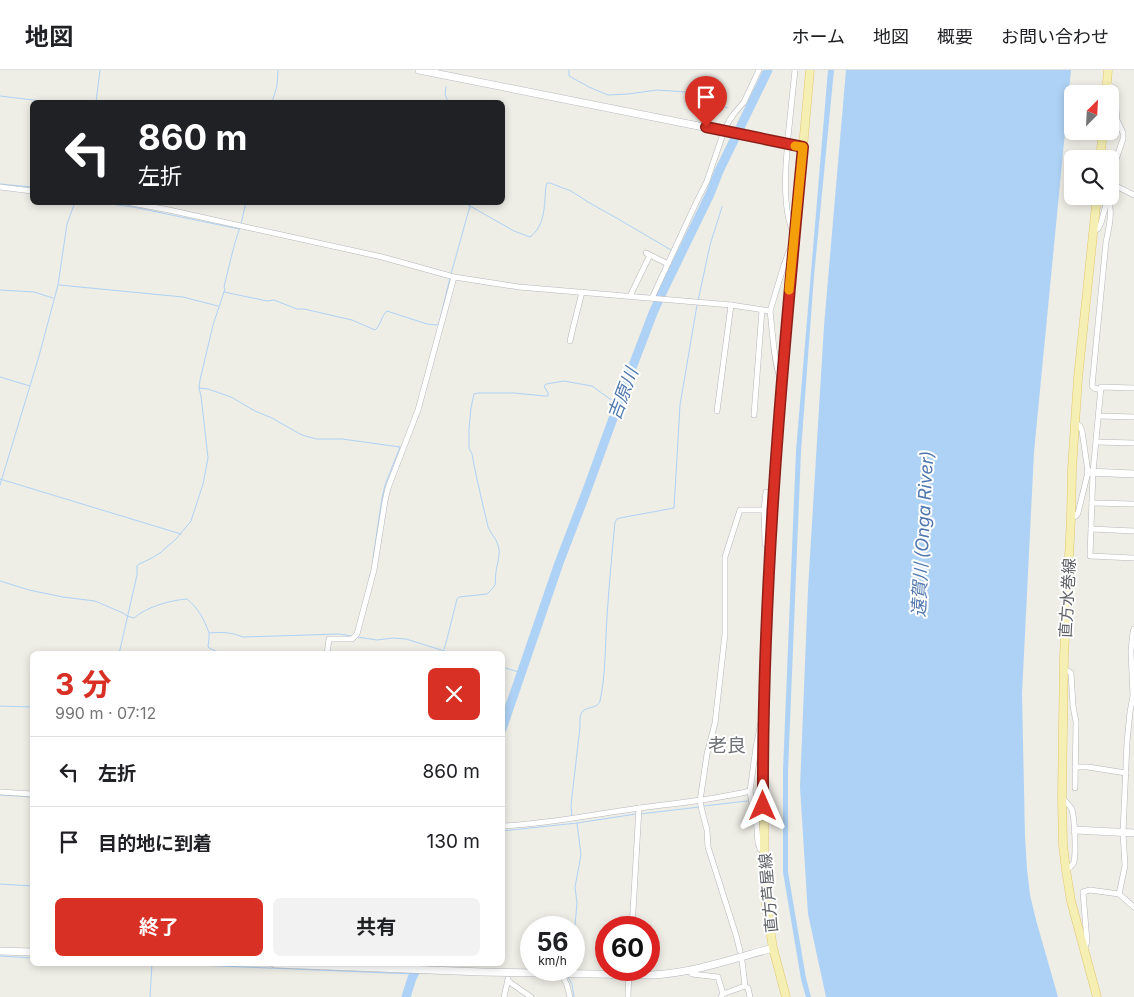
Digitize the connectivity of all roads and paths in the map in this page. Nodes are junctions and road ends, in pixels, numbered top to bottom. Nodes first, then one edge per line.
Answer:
1 (419, 70) edge
2 (759, 70) edge
3 (795, 70) edge
4 (810, 70) edge
5 (1108, 70) edge
6 (1107, 84) joint
7 (727, 132) junction
8 (788, 137) dead end
9 (803, 147) junction
10 (787, 151) dead end
11 (1119, 151) edge
12 (0, 187) edge
13 (1119, 189) edge
14 (30, 191) edge
15 (1134, 195) edge
16 (142, 205) edge
17 (1096, 205) edge
18 (1094, 230) junction
19 (795, 236) junction
20 (794, 246) junction
21 (668, 264) junction
22 (454, 277) junction
23 (582, 292) junction
24 (630, 296) junction
25 (652, 298) junction
26 (731, 306) junction
27 (762, 310) junction
28 (770, 310) junction
29 (570, 341) dead end
30 (781, 379) junction
31 (1134, 388) edge
32 (1101, 390) junction
33 (717, 411) dead end
34 (754, 415) dead end
35 (1099, 416) junction
36 (1134, 417) edge
37 (1076, 422) junction
38 (1096, 442) junction
39 (1134, 443) edge
40 (1091, 472) junction
41 (1134, 474) edge
42 (766, 492) dead end
43 (1092, 502) junction
44 (1134, 504) edge
45 (764, 510) junction
46 (1071, 518) junction
47 (1091, 529) junction
48 (1134, 530) edge
49 (770, 548) junction
50 (1134, 558) edge
51 (1134, 629) edge
52 (327, 651) edge
53 (1132, 651) edge
54 (1064, 670) junction
55 (764, 715) junction
56 (1075, 767) junction
57 (1126, 773) junction
58 (1075, 788) dead end
59 (0, 792) edge
60 (750, 792) junction
61 (30, 794) edge
62 (1062, 798) junction
63 (700, 801) junction
64 (639, 808) junction
65 (505, 826) edge
66 (1075, 830) junction
67 (1123, 833) junction
68 (1134, 833) edge
69 (764, 851) junction
70 (1066, 870) junction
71 (1119, 894) junction
72 (1134, 907) edge
73 (633, 916) edge
74 (773, 948) junction
75 (1084, 950) junction
76 (0, 951) edge
77 (740, 951) dead end
78 (30, 952) edge
79 (742, 961) dead end
80 (413, 966) edge
81 (689, 970) junction
82 (508, 973) junction
83 (520, 973) edge
84 (660, 974) edge
85 (565, 981) edge
86 (629, 981) edge
87 (508, 982) junction
88 (745, 986) junction
89 (721, 996) edge
90 (504, 997) edge
91 (531, 997) edge
92 (570, 997) edge
93 (628, 997) edge
94 (750, 997) edge
95 (786, 997) edge
96 (1097, 997) edge

1 - 7 street
2 - 7 street
3 - 8 street
4 - 9 main road, 直方芦屋線
5 - 6 main road
6 - 11 street
7 - 9 street
7 - 21 street
9 - 19 main road, 直方芦屋線
10 - 19 street
12 - 14 street
13 - 15 street
16 - 22 street
17 - 18 main road, 直方水巻線
18 - 32 street
18 - 37 main road, 直方水巻線
19 - 20 main road, 直方芦屋線
20 - 28 street
20 - 30 main road, 直方芦屋線
21 - 24 street
21 - 25 street
22 - 23 street
22 - 52 street
23 - 24 street
23 - 29 street
24 - 25 street
25 - 26 street
26 - 27 street
26 - 33 street
27 - 28 street
27 - 34 street
28 - 30 street
30 - 49 main road, 直方芦屋線
31 - 32 street
32 - 35 street
35 - 36 street
35 - 38 street
37 - 40 street
37 - 46 main road, 直方水巻線
38 - 39 street
38 - 40 street
40 - 41 street
40 - 43 street
40 - 46 street
42 - 45 street
43 - 44 street
43 - 47 street
45 - 49 street
45 - 63 street
46 - 54 main road, 直方水巻線
47 - 48 street
47 - 50 street
49 - 55 main road, 直方芦屋線
51 - 53 street
53 - 57 street
54 - 56 street
54 - 62 main road, 直方水巻線
55 - 60 street
55 - 69 main road, 直方芦屋線
56 - 57 street
56 - 58 street
57 - 67 street
59 - 61 street
60 - 63 street
60 - 69 street
62 - 66 street
62 - 70 main road, 直方水巻線
63 - 64 street
63 - 77 street
64 - 65 street
64 - 73 street
66 - 67 street
66 - 70 street
67 - 68 street
67 - 71 street
69 - 74 main road, 直方芦屋線
70 - 75 main road, 直方水巻線
71 - 72 street
71 - 75 street
74 - 81 street
74 - 95 main road, 直方芦屋線
75 - 96 main road, 直方水巻線
76 - 78 street
79 - 88 street
80 - 82 street
81 - 84 street
81 - 89 street
82 - 83 street
82 - 87 street
85 - 92 street
86 - 93 street
87 - 90 street
87 - 91 street
88 - 89 street
88 - 94 street

